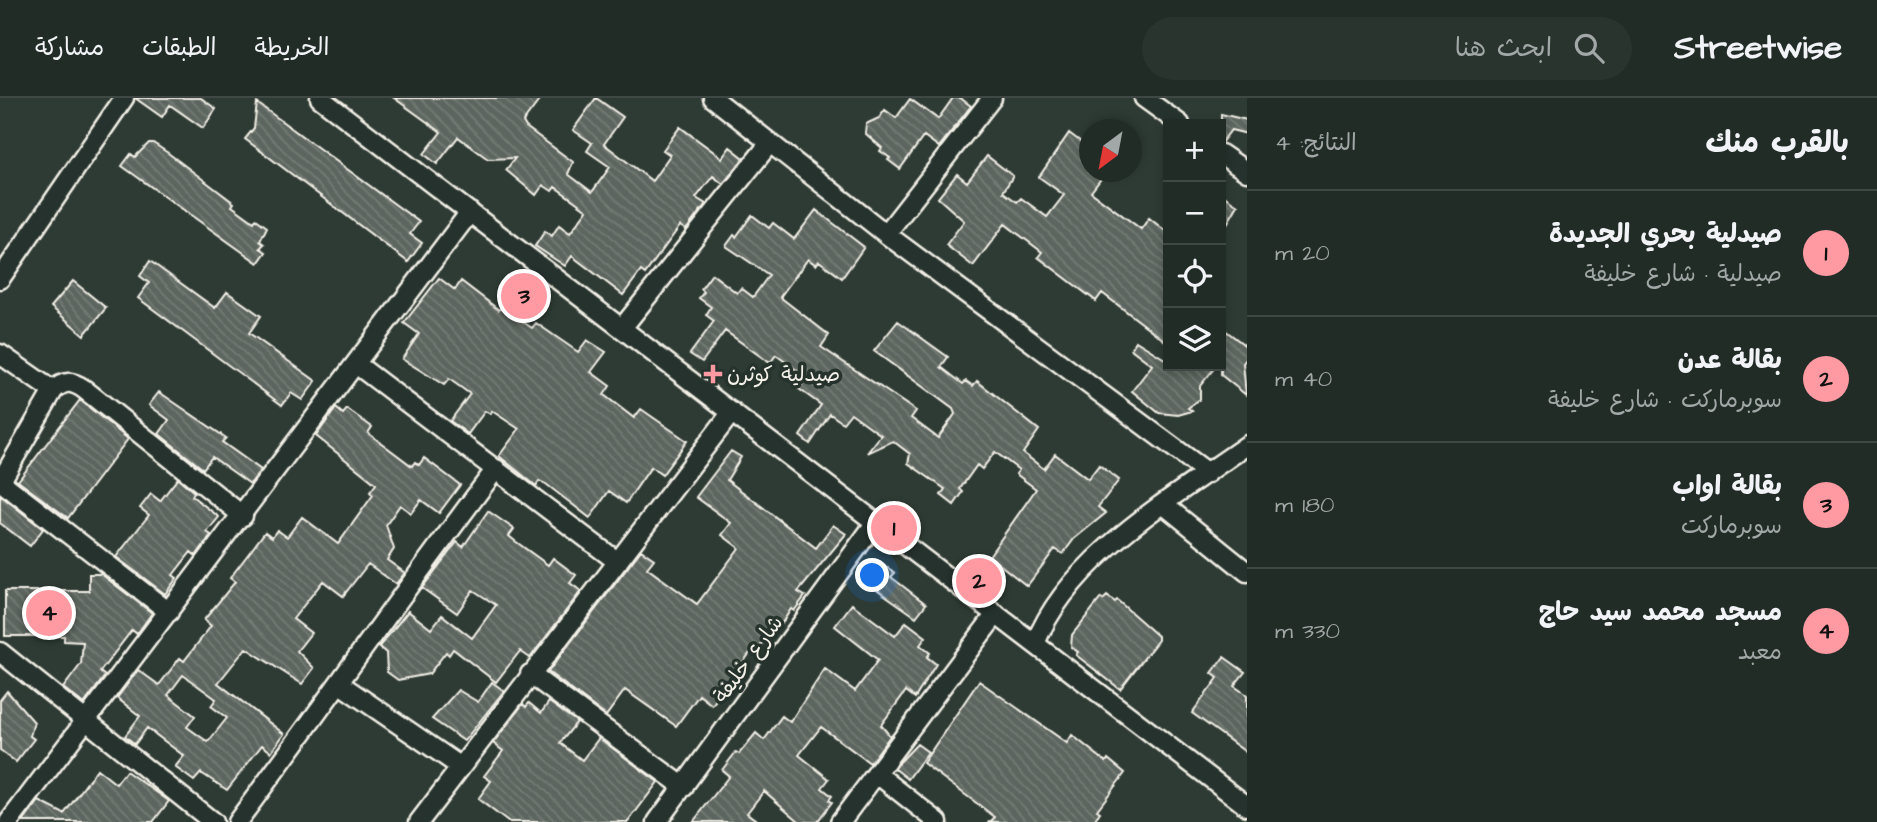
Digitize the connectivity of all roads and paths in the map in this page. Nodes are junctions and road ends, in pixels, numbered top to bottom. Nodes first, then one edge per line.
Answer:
1 (124, 98) edge
2 (320, 98) edge
3 (713, 98) edge
4 (992, 98) edge
5 (1144, 98) edge
6 (1173, 119) edge
7 (769, 144) junction
8 (1226, 157) edge
9 (1247, 173) edge
10 (470, 212) junction
11 (886, 234) junction
12 (0, 279) edge
13 (622, 328) junction
14 (0, 354) edge
15 (356, 364) junction
16 (54, 391) junction
17 (732, 412) junction
18 (1247, 445) edge
19 (496, 469) junction
20 (1208, 473) junction
21 (1, 481) edge
22 (1163, 504) junction
23 (243, 516) junction
24 (876, 522) junction
25 (618, 562) junction
26 (1247, 572) edge
27 (169, 612) junction
28 (996, 614) junction
29 (1035, 644) junction
30 (0, 652) edge
31 (530, 674) junction
32 (340, 684) junction
33 (87, 722) junction
34 (461, 767) junction
35 (877, 774) junction
36 (684, 786) junction
37 (1247, 806) edge
38 (9, 822) edge
39 (213, 822) edge
40 (237, 822) edge
41 (419, 822) edge
42 (657, 822) edge
43 (840, 822) edge
44 (938, 822) edge

1 - 12 street
2 - 10 street
3 - 7 street
4 - 11 street
5 - 6 street
7 - 11 street
7 - 13 street
8 - 9 street
10 - 13 street
10 - 15 street
11 - 20 street
13 - 17 street
14 - 16 street
15 - 19 street
15 - 23 street
16 - 21 street
16 - 23 street
17 - 24 street
17 - 25 street
18 - 20 street
19 - 25 street
19 - 32 street
20 - 22 street
21 - 27 street
22 - 26 street
22 - 29 street
23 - 27 street
24 - 28 street
24 - 36 street, شارع خليفة
25 - 31 street
27 - 33 street
28 - 29 street
28 - 35 street
29 - 37 street
30 - 33 street
31 - 34 street
31 - 36 street
32 - 34 street
32 - 40 street
33 - 38 street
33 - 39 street
34 - 41 street
35 - 43 street
35 - 44 street
36 - 42 street, شارع خليفة

